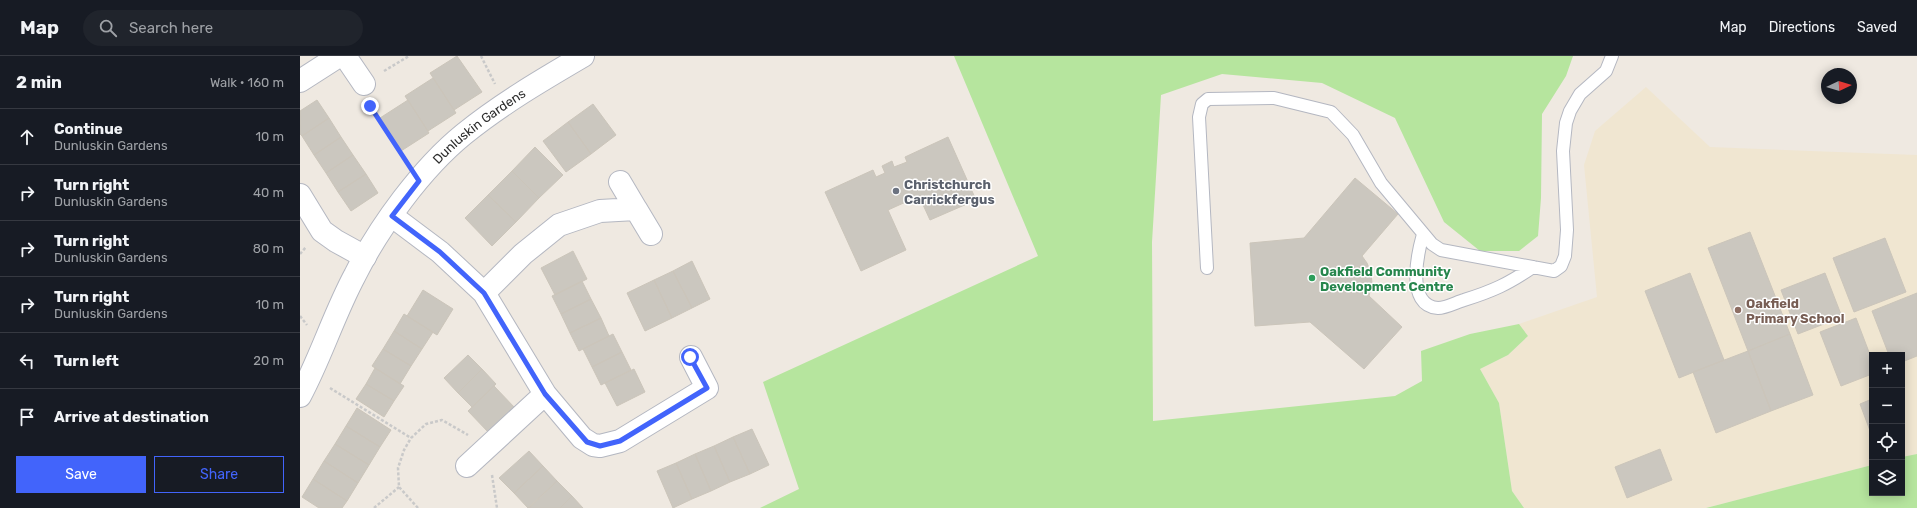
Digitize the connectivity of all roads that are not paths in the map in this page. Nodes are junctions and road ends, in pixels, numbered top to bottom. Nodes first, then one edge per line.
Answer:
1 (339, 56) edge
2 (345, 56) edge
3 (583, 56) edge
4 (1612, 56) edge
5 (300, 81) edge
6 (364, 84) road end
7 (620, 182) dead end
8 (300, 196) edge
9 (636, 209) junction
10 (392, 216) junction
11 (651, 234) dead end
12 (1423, 234) junction
13 (365, 257) junction
14 (1533, 267) junction
15 (1207, 268) dead end
16 (484, 293) junction
17 (690, 357) dead end
18 (545, 394) junction
19 (300, 396) edge
20 (467, 466) dead end

1 - 5 street
2 - 6 street
3 - 10 street, Dunluskin Gardens
4 - 14 lane
7 - 9 street
8 - 13 street
9 - 11 street
9 - 16 street
10 - 13 street, Dunluskin Gardens
10 - 16 street
12 - 14 lane
12 - 14 lane
12 - 15 lane
13 - 19 street, Dunluskin Gardens
16 - 18 street
17 - 18 street
18 - 20 street

